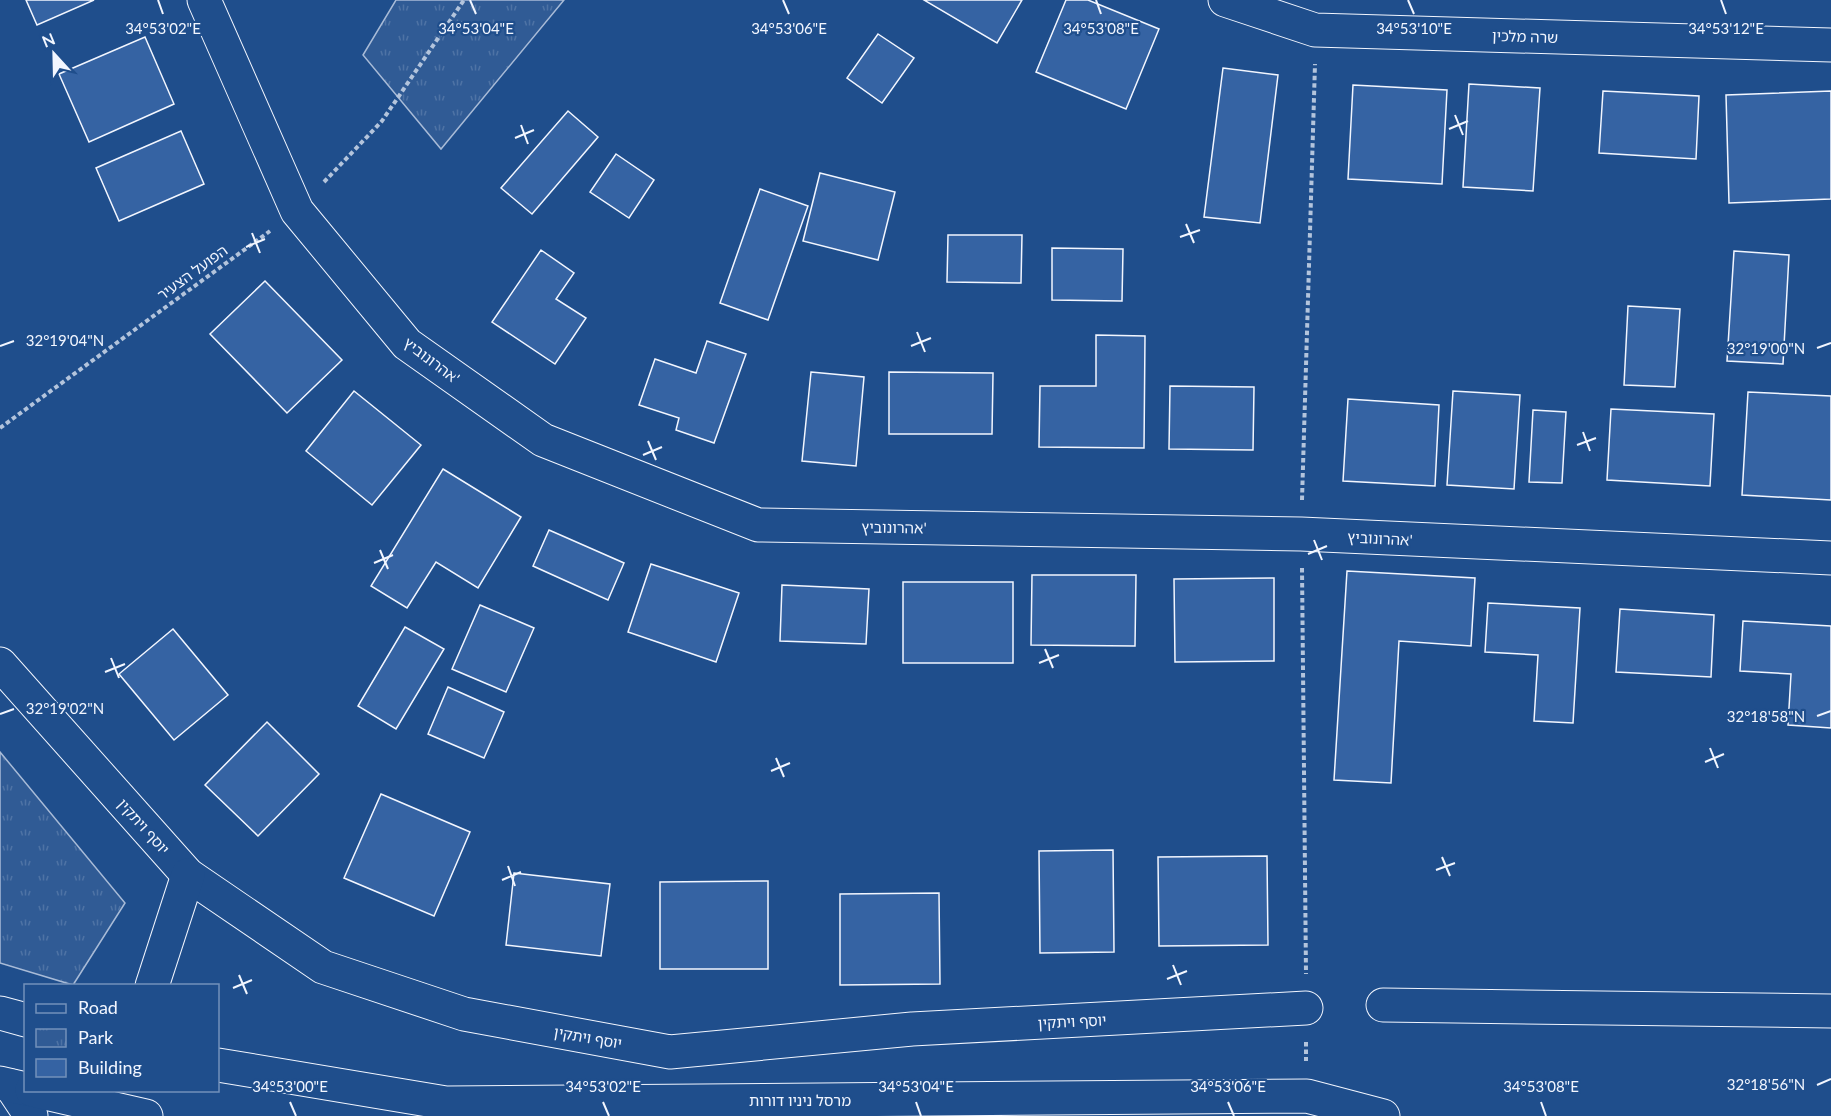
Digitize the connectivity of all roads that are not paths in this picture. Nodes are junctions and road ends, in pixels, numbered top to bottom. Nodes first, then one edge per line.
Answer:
1 (204, 0) edge
2 (1225, 0) edge
3 (1831, 45) edge
4 (1831, 558) edge
5 (0, 664) edge
6 (188, 875) junction
7 (153, 984) edge
8 (1383, 1005) dead end
9 (1306, 1008) dead end
10 (1831, 1011) edge
11 (0, 1013) edge
12 (24, 1019) edge
13 (219, 1065) edge
14 (17, 1087) edge
15 (39, 1092) edge
16 (31, 1116) edge
17 (146, 1116) edge
18 (1383, 1116) edge

1 - 4 street, אהרונוביץ'
2 - 3 street, שרה מלכין
5 - 6 street, יוסף ויתקין
6 - 7 street
6 - 9 street, יוסף ויתקין
8 - 10 street
11 - 12 street
13 - 18 street, מרסל ניניו דורות
14 - 16 street
15 - 17 street

